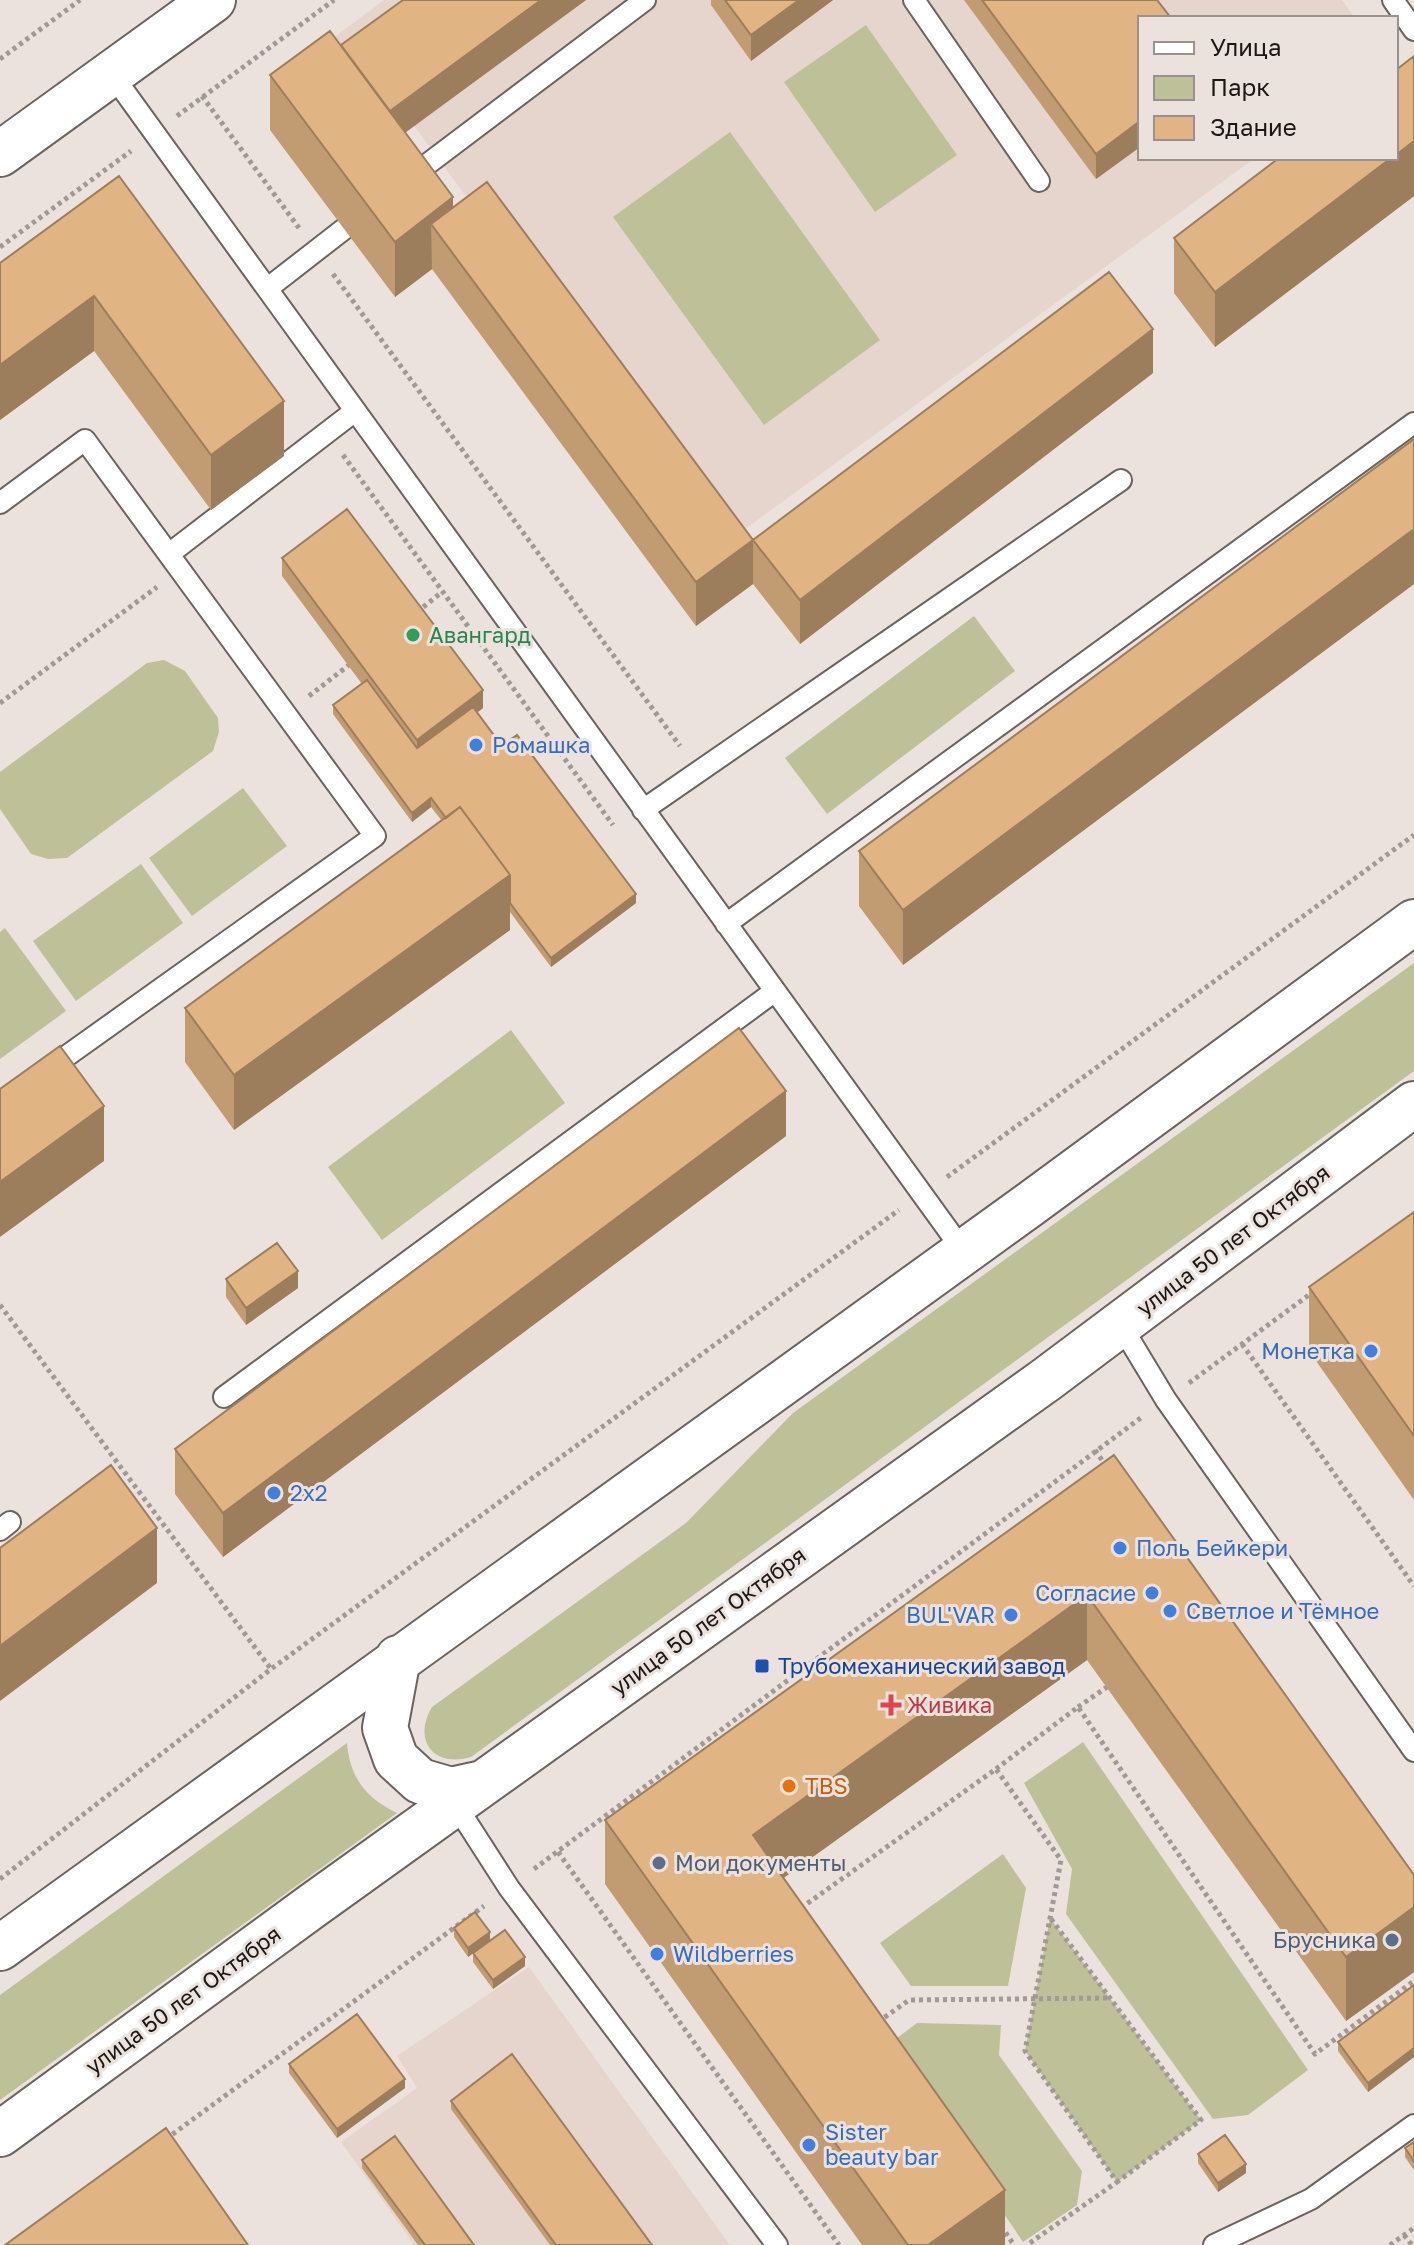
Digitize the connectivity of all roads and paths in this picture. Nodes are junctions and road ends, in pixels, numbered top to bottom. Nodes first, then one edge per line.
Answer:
1 (80, 0) edge
2 (213, 0) edge
3 (334, 0) edge
4 (645, 0) edge
5 (914, 0) edge
6 (1393, 0) edge
7 (1414, 30) edge
8 (0, 59) edge
9 (111, 73) junction
10 (202, 96) junction
11 (154, 134) junction
12 (0, 154) edge
13 (1039, 181) dead end
14 (402, 183) edge
15 (344, 229) edge
16 (0, 247) edge
17 (316, 251) junction
18 (268, 288) junction
19 (355, 411) junction
20 (1414, 423) edge
21 (326, 432) junction
22 (1121, 480) dead end
23 (0, 503) edge
24 (175, 562) junction
25 (442, 592) junction
26 (414, 615) edge
27 (349, 665) edge
28 (0, 703) edge
29 (286, 713) junction
30 (699, 772) junction
31 (643, 810) junction
32 (618, 833) dead end
33 (1414, 835) edge
34 (1414, 922) edge
35 (726, 924) junction
36 (775, 991) junction
37 (26, 1085) edge
38 (1414, 1104) edge
39 (922, 1194) junction
40 (964, 1252) junction
41 (1316, 1290) edge
42 (0, 1305) edge
43 (1120, 1324) junction
44 (1242, 1344) junction
45 (224, 1397) dead end
46 (1166, 1400) junction
47 (1095, 1450) junction
48 (1114, 1476) edge
49 (1414, 1586) edge
50 (398, 1658) junction
51 (271, 1669) junction
52 (1107, 1687) edge
53 (1078, 1707) junction
54 (1414, 1751) edge
55 (996, 1769) junction
56 (469, 1794) junction
57 (558, 1852) junction
58 (0, 1879) edge
59 (509, 1888) junction
60 (798, 1910) edge
61 (1050, 1918) junction
62 (0, 1948) edge
63 (1414, 1981) edge
64 (1035, 1998) junction
65 (1110, 1998) junction
66 (876, 2023) edge
67 (1414, 2125) edge
68 (0, 2134) edge
69 (155, 2147) edge
70 (1117, 2182) junction
71 (996, 2220) edge
72 (1414, 2228) edge
73 (1404, 2235) junction
74 (777, 2245) edge
75 (839, 2245) edge
76 (1014, 2245) edge
77 (1027, 2245) edge
78 (1214, 2245) edge
79 (1390, 2245) edge
80 (1412, 2245) edge

1 - 8 path
2 - 9 main road
3 - 10 path
4 - 14 lane
5 - 13 lane
6 - 7 lane
9 - 11 lane
9 - 12 main road
10 - 11 path
10 - 17 path
11 - 16 path
11 - 18 lane
15 - 17 lane
17 - 18 lane
17 - 30 path
18 - 19 lane
19 - 21 lane
19 - 31 lane
20 - 35 lane
21 - 24 lane
21 - 25 path
22 - 30 lane
23 - 24 lane
24 - 28 path
24 - 29 lane
25 - 26 path
25 - 32 path
27 - 29 path
29 - 37 lane
30 - 31 lane
31 - 35 lane
33 - 39 path
34 - 40 main road
35 - 36 lane
36 - 39 lane
36 - 45 lane
38 - 43 main road, улица 50 лет Октября
39 - 40 lane
39 - 51 path
40 - 50 main road
41 - 44 path
42 - 51 path
43 - 46 lane
43 - 56 main road, улица 50 лет Октября
44 - 46 path
44 - 49 path
46 - 47 path
46 - 54 lane
47 - 48 path
47 - 57 path
50 - 56 main road
50 - 62 main road
51 - 58 path
52 - 53 path
53 - 55 path
53 - 63 path
55 - 60 path
55 - 61 path
56 - 59 lane
56 - 68 main road, улица 50 лет Октября
57 - 59 path
57 - 75 path
59 - 69 path
59 - 74 lane
61 - 64 path
61 - 65 path
64 - 65 path
64 - 66 path
64 - 70 path
65 - 70 path
67 - 78 lane
70 - 77 path
71 - 76 path
72 - 73 path
73 - 79 path
73 - 80 path

